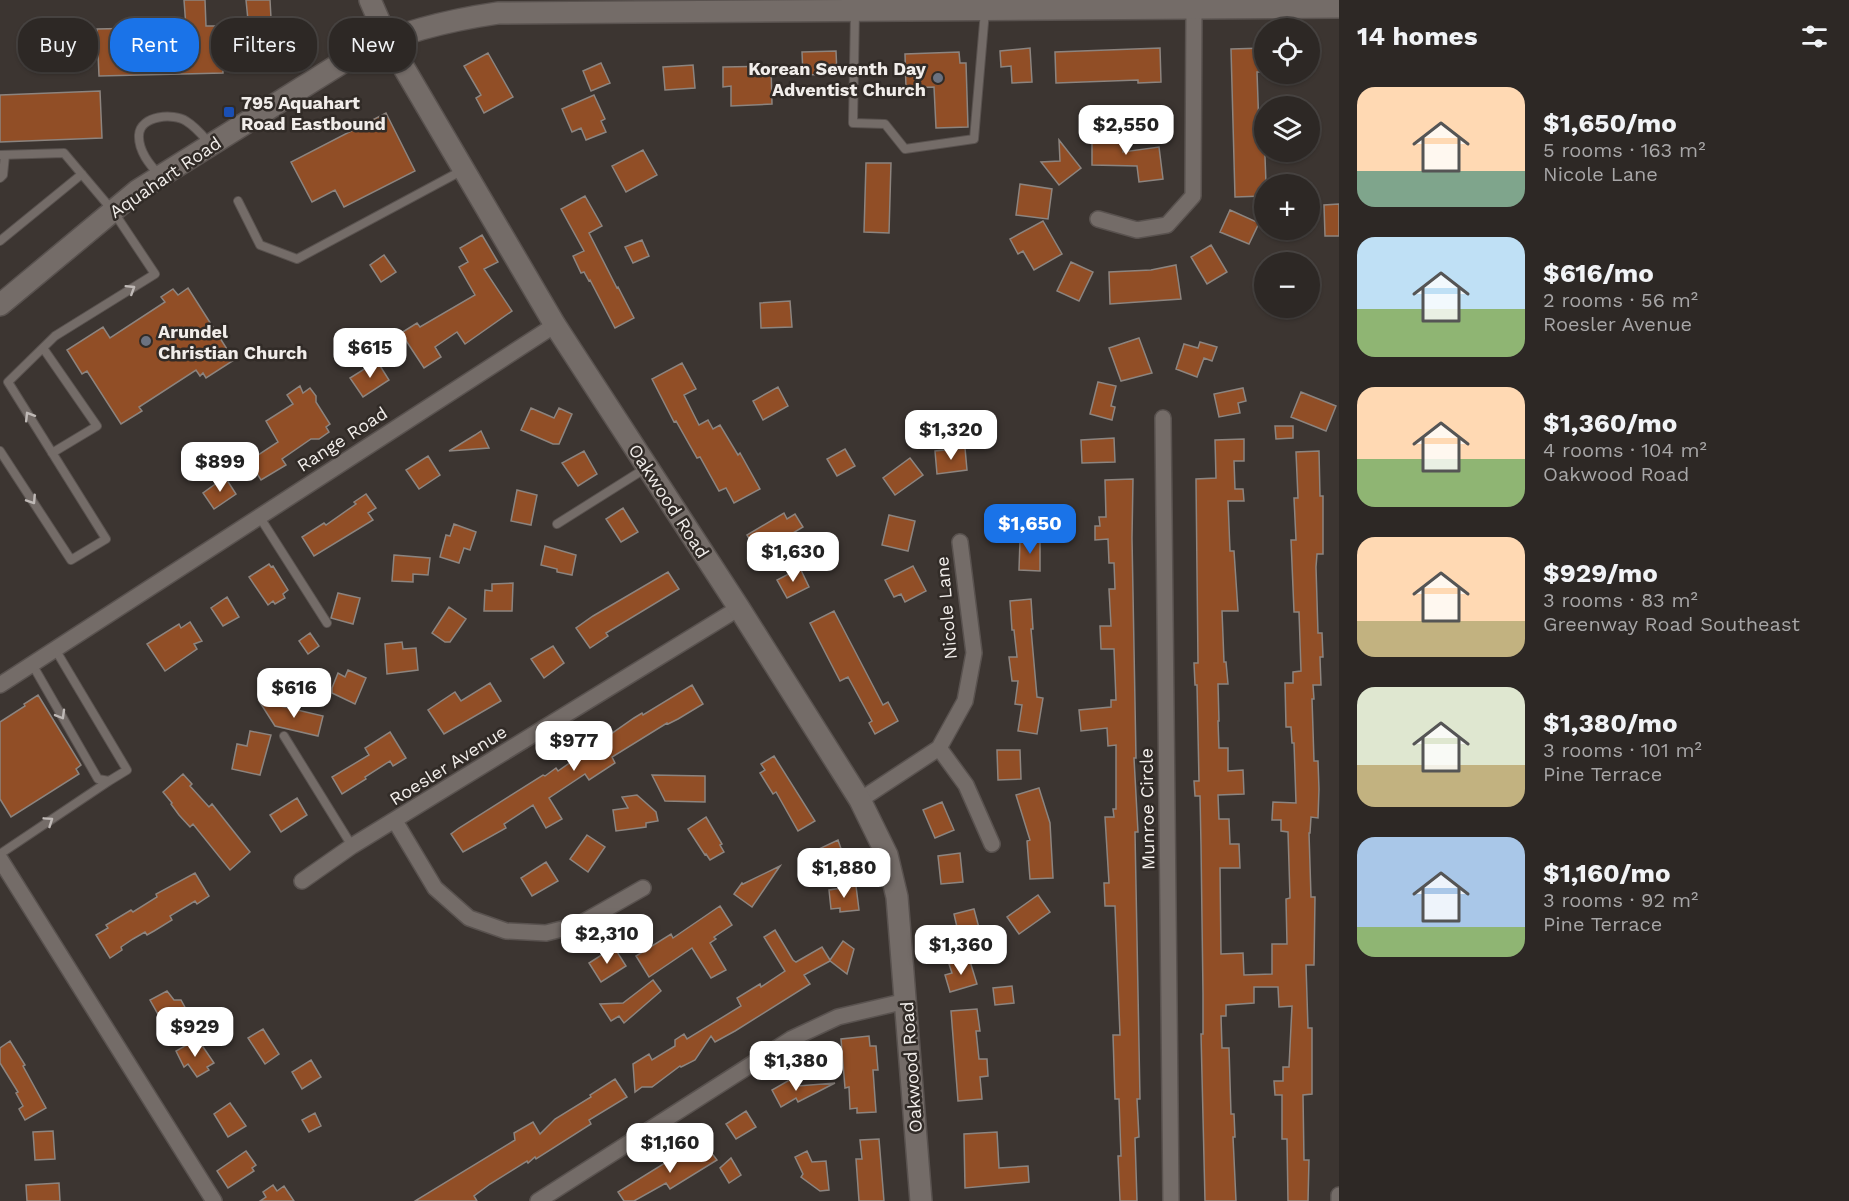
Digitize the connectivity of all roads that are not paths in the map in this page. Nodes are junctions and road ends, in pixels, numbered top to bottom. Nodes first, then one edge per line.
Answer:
1 (370, 0) edge
2 (1124, 4) edge
3 (652, 6) edge
4 (812, 6) edge
5 (1339, 7) edge
6 (1194, 8) junction
7 (985, 9) junction
8 (855, 11) junction
9 (378, 18) edge
10 (416, 31) edge
11 (329, 71) edge
12 (406, 72) edge
13 (211, 145) junction
14 (3, 155) edge
15 (464, 170) junction
16 (82, 174) junction
17 (160, 177) junction
18 (0, 178) edge
19 (238, 201) dead end
20 (113, 211) junction
21 (1098, 219) dead end
22 (0, 241) edge
23 (0, 305) edge
24 (555, 325) junction
25 (43, 348) junction
26 (8, 382) junction
27 (0, 387) edge
28 (1163, 418) dead end
29 (0, 451) edge
30 (52, 453) junction
31 (647, 467) junction
32 (259, 516) junction
33 (557, 524) dead end
34 (960, 542) dead end
35 (739, 608) junction
36 (327, 623) dead end
37 (55, 649) junction
38 (32, 664) junction
39 (0, 685) edge
40 (284, 736) dead end
41 (939, 748) junction
42 (109, 781) junction
43 (860, 800) junction
44 (395, 821) junction
45 (992, 844) dead end
46 (352, 846) junction
47 (0, 854) edge
48 (0, 859) edge
49 (302, 881) dead end
50 (643, 888) dead end
51 (906, 1001) junction
52 (1339, 1195) edge
53 (214, 1201) edge
54 (538, 1201) edge
55 (921, 1201) edge
56 (1171, 1201) edge
57 (1339, 1201) edge

1 - 9 street, Oakwood Road
2 - 6 street, Aquahart Road
2 - 7 street, Aquahart Road
3 - 4 street, Aquahart Road
3 - 10 street, Aquahart Road
4 - 8 street, Aquahart Road
5 - 6 street, Aquahart Road
6 - 21 street
7 - 8 street, Aquahart Road
7 - 8 lane
11 - 13 street, Aquahart Road
12 - 15 street, Oakwood Road
13 - 17 street, Aquahart Road
13 - 17 lane
14 - 16 lane
14 - 18 lane
15 - 19 lane
15 - 24 street, Oakwood Road
16 - 20 lane
16 - 22 lane
17 - 20 street, Aquahart Road
20 - 23 street, Aquahart Road
25 -> 20 lane
24 - 31 street, Oakwood Road
24 - 32 street, Range Road
25 - 26 lane
25 - 30 lane
26 - 27 lane
30 -> 26 lane
28 - 56 street, Munroe Circle
29 -> 30 lane
31 - 33 lane
31 - 35 street, Oakwood Road
32 - 36 lane
32 - 37 street, Range Road
34 - 41 street, Nicole Lane
35 - 43 street, Oakwood Road
35 - 44 street, Roesler Avenue
37 - 38 street, Range Road
37 - 42 lane
38 - 39 street, Range Road
38 -> 42 lane
40 - 46 lane
41 - 43 street, Nicole Lane
41 - 45 street
47 -> 42 lane
43 - 51 street, Oakwood Road
44 - 46 street, Roesler Avenue
44 - 50 street
46 - 49 street, Roesler Avenue
48 - 53 street
51 - 54 street
51 - 55 street, Oakwood Road
52 - 57 street

